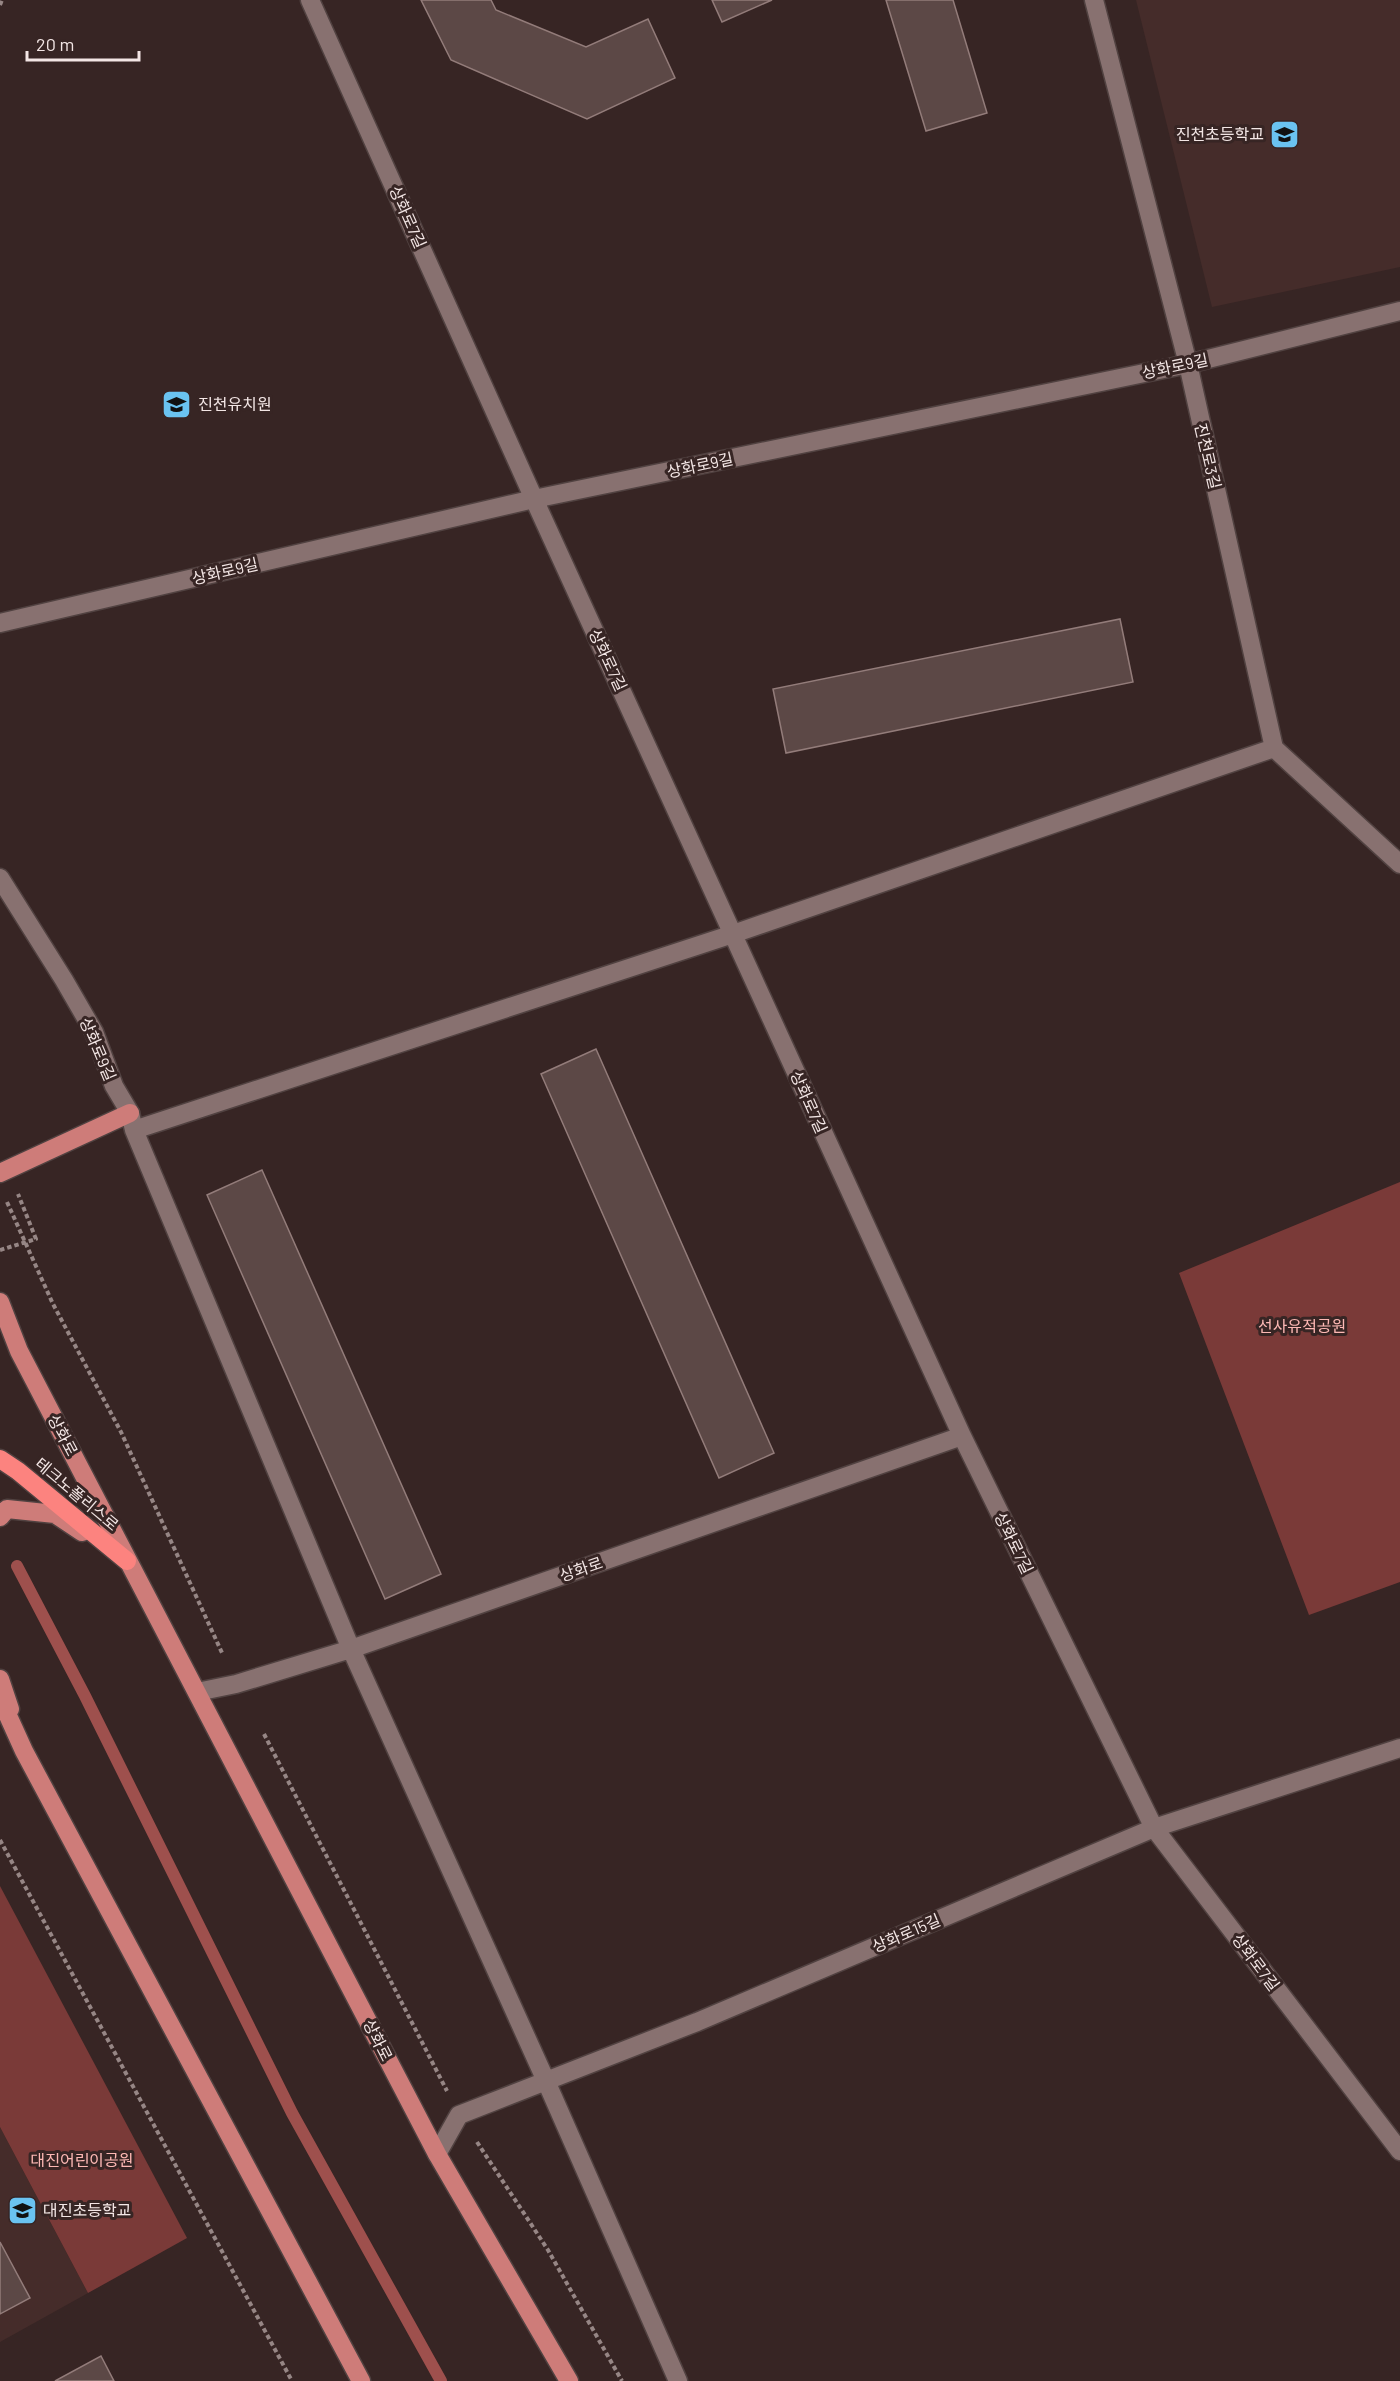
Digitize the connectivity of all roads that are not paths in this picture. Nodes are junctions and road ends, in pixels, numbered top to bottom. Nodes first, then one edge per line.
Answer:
1 (310, 0) edge
2 (1094, 0) edge
3 (1400, 311) edge
4 (1188, 364) junction
5 (534, 499) junction
6 (0, 623) edge
7 (1274, 748) junction
8 (1400, 864) edge
9 (0, 878) edge
10 (733, 934) junction
11 (132, 1121) junction
12 (4, 1171) edge
13 (0, 1302) edge
14 (962, 1436) junction
15 (0, 1459) edge
16 (0, 1517) edge
17 (127, 1561) junction
18 (351, 1649) junction
19 (0, 1679) edge
20 (197, 1692) junction
21 (0, 1698) edge
22 (0, 1722) edge
23 (1400, 1748) edge
24 (24, 1751) junction
25 (1154, 1828) junction
26 (546, 2080) junction
27 (1400, 2151) edge
28 (437, 2154) junction
29 (361, 2381) edge
30 (569, 2381) edge
31 (678, 2381) edge

1 - 5 street, 상화로7길
2 - 4 street, 진천로3길
3 - 4 street, 상화로9길
4 - 5 street, 상화로9길
4 - 7 street, 진천로3길
5 - 6 street, 상화로9길
5 - 10 street, 상화로7길
7 - 8 street
7 - 10 street
9 - 11 street, 상화로9길
10 - 11 street
10 - 14 street, 상화로7길
11 - 12 main road
11 - 18 street, 상화로9길
13 - 17 main road, 상화로
14 - 18 street, 상화로
14 - 25 street, 상화로7길
15 - 17 highway, 테크노폴리스로
16 - 17 main road
17 - 20 main road, 상화로
18 - 20 street, 상화로
18 - 26 street, 상화로9길
19 - 24 main road
20 - 28 main road, 상화로
21 - 24 main road
22 - 24 main road
23 - 25 street, 상화로15길
24 - 29 main road
25 - 26 street, 상화로15길
25 - 27 street, 상화로7길
26 - 28 street, 상화로15길
26 - 31 street, 상화로9길
28 - 30 main road, 상화로

